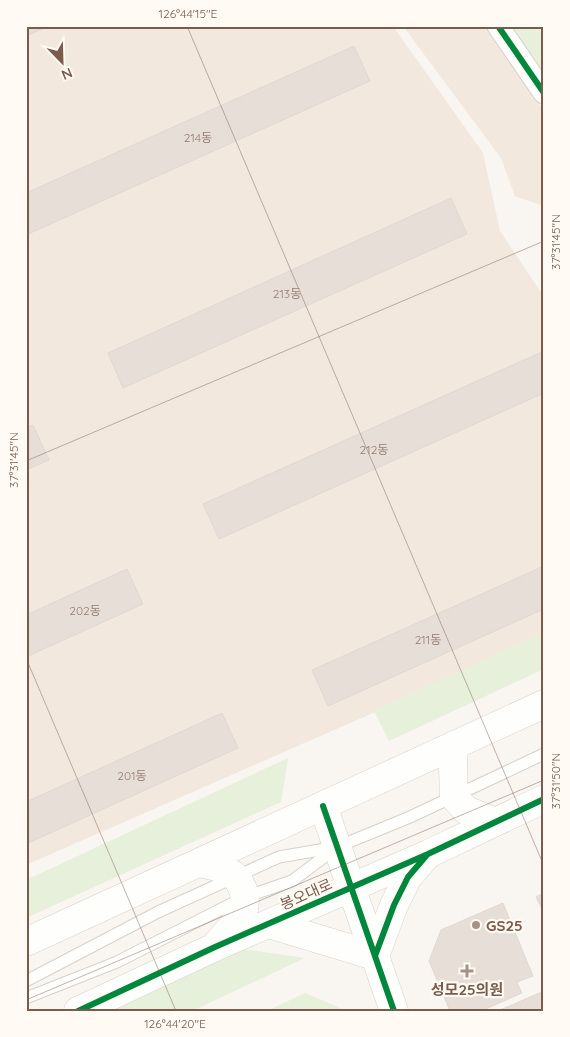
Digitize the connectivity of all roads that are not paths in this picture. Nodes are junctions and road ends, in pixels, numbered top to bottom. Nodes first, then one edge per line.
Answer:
1 (498, 26) edge
2 (544, 93) edge
3 (544, 704) edge
4 (454, 745) junction
5 (544, 754) edge
6 (454, 796) junction
7 (544, 799) edge
8 (323, 806) junction
9 (495, 822) junction
10 (337, 847) junction
11 (428, 854) junction
12 (199, 862) junction
13 (241, 887) junction
14 (350, 888) junction
15 (269, 924) junction
16 (26, 942) edge
17 (215, 947) junction
18 (375, 956) junction
19 (26, 981) edge
20 (26, 998) edge
21 (78, 1011) edge
22 (394, 1011) edge

1 - 2 street
3 - 4 main road
4 - 6 main road
4 - 8 main road
5 - 6 lane
6 - 9 main road
6 - 10 lane
7 - 9 main road, 봉오대로
8 - 10 main road
8 - 12 main road
9 - 11 main road, 봉오대로
10 - 13 lane
10 - 13 lane
10 - 14 main road
11 - 14 main road, 봉오대로
11 - 18 main road
12 - 13 main road
12 - 16 main road
13 - 17 main road
13 - 19 lane
13 - 20 lane
14 - 15 main road, 봉오대로
14 - 18 main road
15 - 17 main road, 봉오대로
15 - 18 main road
17 - 21 main road, 봉오대로
18 - 22 main road

